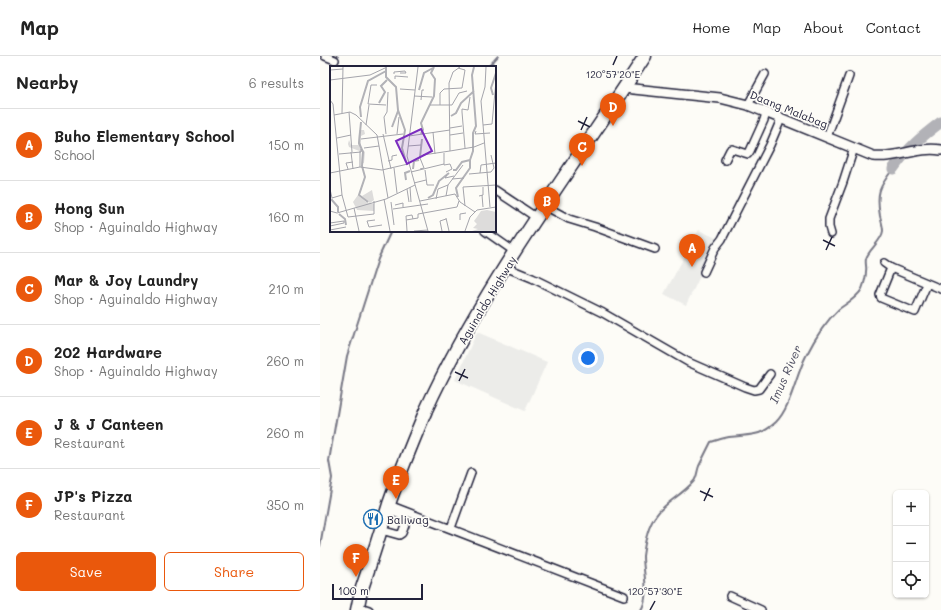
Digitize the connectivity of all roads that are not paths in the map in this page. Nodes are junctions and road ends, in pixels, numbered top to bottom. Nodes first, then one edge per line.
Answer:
1 (325, 56) edge
2 (645, 56) edge
3 (335, 60) dead end
4 (765, 74) dead end
5 (850, 76) dead end
6 (624, 88) junction
7 (748, 105) junction
8 (766, 113) junction
9 (781, 119) junction
10 (827, 137) junction
11 (854, 148) junction
12 (941, 150) edge
13 (725, 160) dead end
14 (496, 191) edge
15 (545, 206) junction
16 (537, 218) junction
17 (486, 232) edge
18 (831, 234) dead end
19 (655, 249) dead end
20 (515, 252) junction
21 (884, 263) dead end
22 (505, 267) junction
23 (891, 268) junction
24 (704, 272) dead end
25 (927, 284) junction
26 (941, 289) edge
27 (770, 374) dead end
28 (471, 473) dead end
29 (388, 507) junction
30 (451, 528) junction
31 (381, 530) junction
32 (624, 596) dead end
33 (730, 596) dead end
34 (363, 610) edge
35 (761, 610) edge

1 - 3 street
2 - 6 main road, Aguinaldo Highway
4 - 7 street
5 - 10 street
6 - 7 street, Daang Malabag
6 - 15 main road, Aguinaldo Highway
7 - 8 street, Daang Malabag
8 - 9 street, Daang Malabag
8 - 13 street
9 - 10 street, Daang Malabag
9 - 24 street
10 - 11 street, Daang Malabag
11 - 12 street, Daang Malabag
11 - 18 street
14 - 16 street
15 - 16 main road, Aguinaldo Highway
15 - 19 street
16 - 20 main road, Aguinaldo Highway
17 - 20 street
20 - 22 main road, Aguinaldo Highway
21 - 23 street
22 - 27 street
22 - 29 main road, Aguinaldo Highway
23 - 25 street
23 - 25 street
25 - 26 street
28 - 30 street
29 - 30 street
29 - 31 main road, Aguinaldo Highway
29 - 31 street
30 - 32 street
31 - 34 main road, Aguinaldo Highway
33 - 35 street

